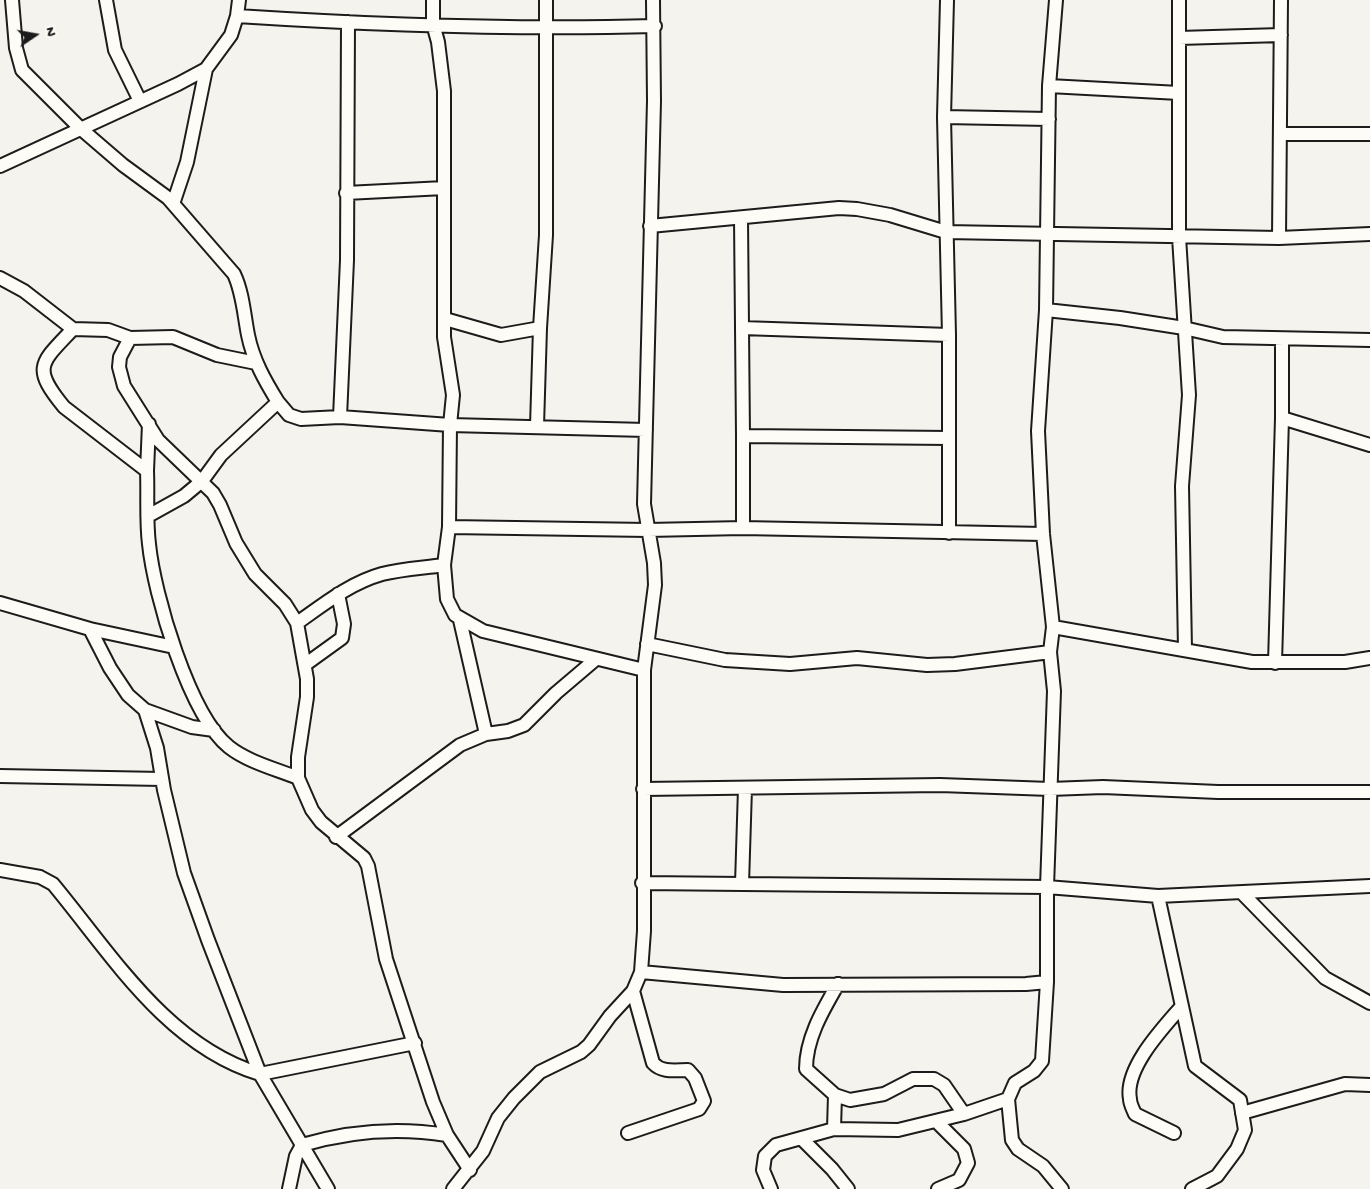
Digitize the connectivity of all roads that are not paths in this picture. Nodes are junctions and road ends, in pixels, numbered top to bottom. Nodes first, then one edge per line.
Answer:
1 (12, 0) edge
2 (106, 0) edge
3 (240, 0) edge
4 (433, 0) edge
5 (546, 0) edge
6 (653, 0) edge
7 (947, 0) edge
8 (1056, 0) edge
9 (1179, 0) edge
10 (1281, 0) edge
11 (238, 16) junction
12 (348, 22) junction
13 (433, 24) junction
14 (655, 26) junction
15 (546, 29) junction
16 (1281, 35) junction
17 (1179, 38) junction
18 (206, 69) junction
19 (1049, 86) junction
20 (1179, 93) junction
21 (140, 102) junction
22 (944, 117) junction
23 (1049, 120) junction
24 (80, 128) junction
25 (1280, 134) junction
26 (1370, 134) edge
27 (0, 166) edge
28 (444, 188) junction
29 (346, 193) junction
30 (173, 204) junction
31 (741, 218) junction
32 (650, 226) junction
33 (946, 232) junction
34 (1046, 233) junction
35 (1370, 234) edge
36 (1179, 237) junction
37 (1279, 238) junction
38 (0, 278) edge
39 (1046, 310) junction
40 (445, 319) junction
41 (540, 328) junction
42 (742, 328) junction
43 (1184, 328) junction
44 (73, 329) junction
45 (949, 334) junction
46 (130, 338) junction
47 (1282, 340) junction
48 (1370, 340) edge
49 (256, 363) junction
50 (278, 402) junction
51 (340, 417) junction
52 (1282, 418) junction
53 (148, 424) junction
54 (450, 425) junction
55 (537, 426) junction
56 (646, 430) junction
57 (743, 436) junction
58 (949, 438) junction
59 (1370, 445) edge
60 (147, 471) junction
61 (202, 481) junction
62 (148, 516) junction
63 (449, 527) junction
64 (743, 528) junction
65 (648, 530) junction
66 (949, 533) junction
67 (1043, 534) junction
68 (444, 565) junction
69 (338, 594) junction
70 (0, 603) edge
71 (460, 620) junction
72 (297, 623) junction
73 (1053, 627) junction
74 (90, 629) junction
75 (647, 644) junction
76 (174, 647) junction
77 (1185, 649) junction
78 (1050, 652) junction
79 (1370, 658) edge
80 (596, 659) junction
81 (1275, 663) junction
82 (306, 664) junction
83 (644, 670) junction
84 (145, 710) junction
85 (214, 730) junction
86 (486, 734) junction
87 (0, 776) edge
88 (298, 778) junction
89 (162, 779) junction
90 (745, 788) junction
91 (643, 789) junction
92 (1050, 790) junction
93 (1370, 792) edge
94 (336, 837) junction
95 (0, 870) edge
96 (642, 883) junction
97 (742, 884) junction
98 (1370, 886) edge
99 (1047, 887) junction
100 (1242, 893) junction
101 (1158, 896) junction
102 (641, 972) junction
103 (1047, 982) junction
104 (838, 984) junction
105 (633, 991) junction
106 (1370, 1003) edge
107 (1182, 1006) junction
108 (416, 1043) junction
109 (260, 1074) junction
110 (1370, 1085) edge
111 (835, 1095) junction
112 (1008, 1099) junction
113 (1242, 1113) junction
114 (964, 1114) junction
115 (936, 1121) junction
116 (834, 1129) junction
117 (628, 1133) dead end
118 (1174, 1133) dead end
119 (447, 1135) junction
120 (801, 1138) junction
121 (302, 1145) junction
122 (470, 1170) junction
123 (289, 1189) edge
124 (328, 1189) edge
125 (453, 1189) edge
126 (771, 1189) edge
127 (848, 1189) edge
128 (938, 1189) edge
129 (1062, 1189) edge
130 (1192, 1189) edge

1 - 24 street
2 - 21 street
3 - 11 street
4 - 13 street
5 - 15 street
6 - 14 street
7 - 22 street
8 - 19 street
9 - 17 street
10 - 16 street
11 - 12 street
11 - 18 street
12 - 13 street
12 - 29 street
13 - 15 street
13 - 28 street
14 - 15 street
14 - 32 street
15 - 41 street
16 - 17 street
16 - 25 street
17 - 20 street
18 - 21 street
18 - 30 street
19 - 20 street
19 - 23 street
20 - 36 street
21 - 24 street
22 - 23 street
22 - 33 street
23 - 34 street
24 - 27 street
24 - 30 street
25 - 26 street
25 - 37 street
28 - 29 street
28 - 40 street
29 - 51 street
30 - 49 street
31 - 32 street
31 - 33 street
31 - 42 street
32 - 56 street
33 - 34 street
33 - 45 street
34 - 36 street
34 - 39 street
35 - 37 street
36 - 37 street
36 - 43 street
38 - 44 street
39 - 43 street
39 - 67 street
40 - 41 street
40 - 54 street
41 - 55 street
42 - 45 street
42 - 57 street
43 - 47 street
43 - 77 street
44 - 46 street
44 - 60 street
45 - 58 street
46 - 49 street
46 - 53 street
47 - 48 street
47 - 52 street
49 - 50 street
50 - 51 street
50 - 61 street
51 - 54 street
52 - 59 street
52 - 81 street
53 - 60 street
53 - 61 street
54 - 55 street
54 - 63 street
55 - 56 street
56 - 65 street
57 - 58 street
57 - 64 street
58 - 66 street
60 - 62 street
61 - 62 street
61 - 72 street
62 - 76 street
63 - 65 street
63 - 68 street
64 - 65 street
64 - 66 street
65 - 75 street
66 - 67 street
67 - 73 street
68 - 69 street
68 - 71 street
69 - 72 street
69 - 82 street
70 - 74 street
71 - 80 street
71 - 86 street
72 - 82 street
73 - 77 street
73 - 78 street
74 - 76 street
74 - 84 street
75 - 78 street
75 - 83 street
76 - 85 street
77 - 81 street
78 - 92 street
79 - 81 street
80 - 83 street
80 - 86 street
82 - 88 street
83 - 91 street
84 - 85 street
84 - 89 street
85 - 88 street
86 - 94 street
87 - 89 street
88 - 94 street
89 - 109 street
90 - 91 street
90 - 92 street
90 - 97 street
91 - 96 street
92 - 93 street
92 - 99 street
94 - 108 street
95 - 109 street
96 - 97 street
96 - 102 street
97 - 99 street
98 - 100 street
99 - 101 street
99 - 103 street
100 - 101 street
100 - 106 street
101 - 107 street
102 - 104 street
102 - 105 street
103 - 104 street
103 - 112 street
104 - 111 street
105 - 117 street
105 - 122 street
107 - 113 street
107 - 118 street
108 - 109 street
108 - 119 street
109 - 121 street
110 - 113 street
111 - 114 street
111 - 116 street
112 - 114 street
112 - 129 street
113 - 130 street
114 - 115 street
115 - 116 street
115 - 128 street
116 - 120 street
119 - 121 street
119 - 122 street
120 - 126 street
120 - 127 street
121 - 123 street
121 - 124 street
122 - 125 street

